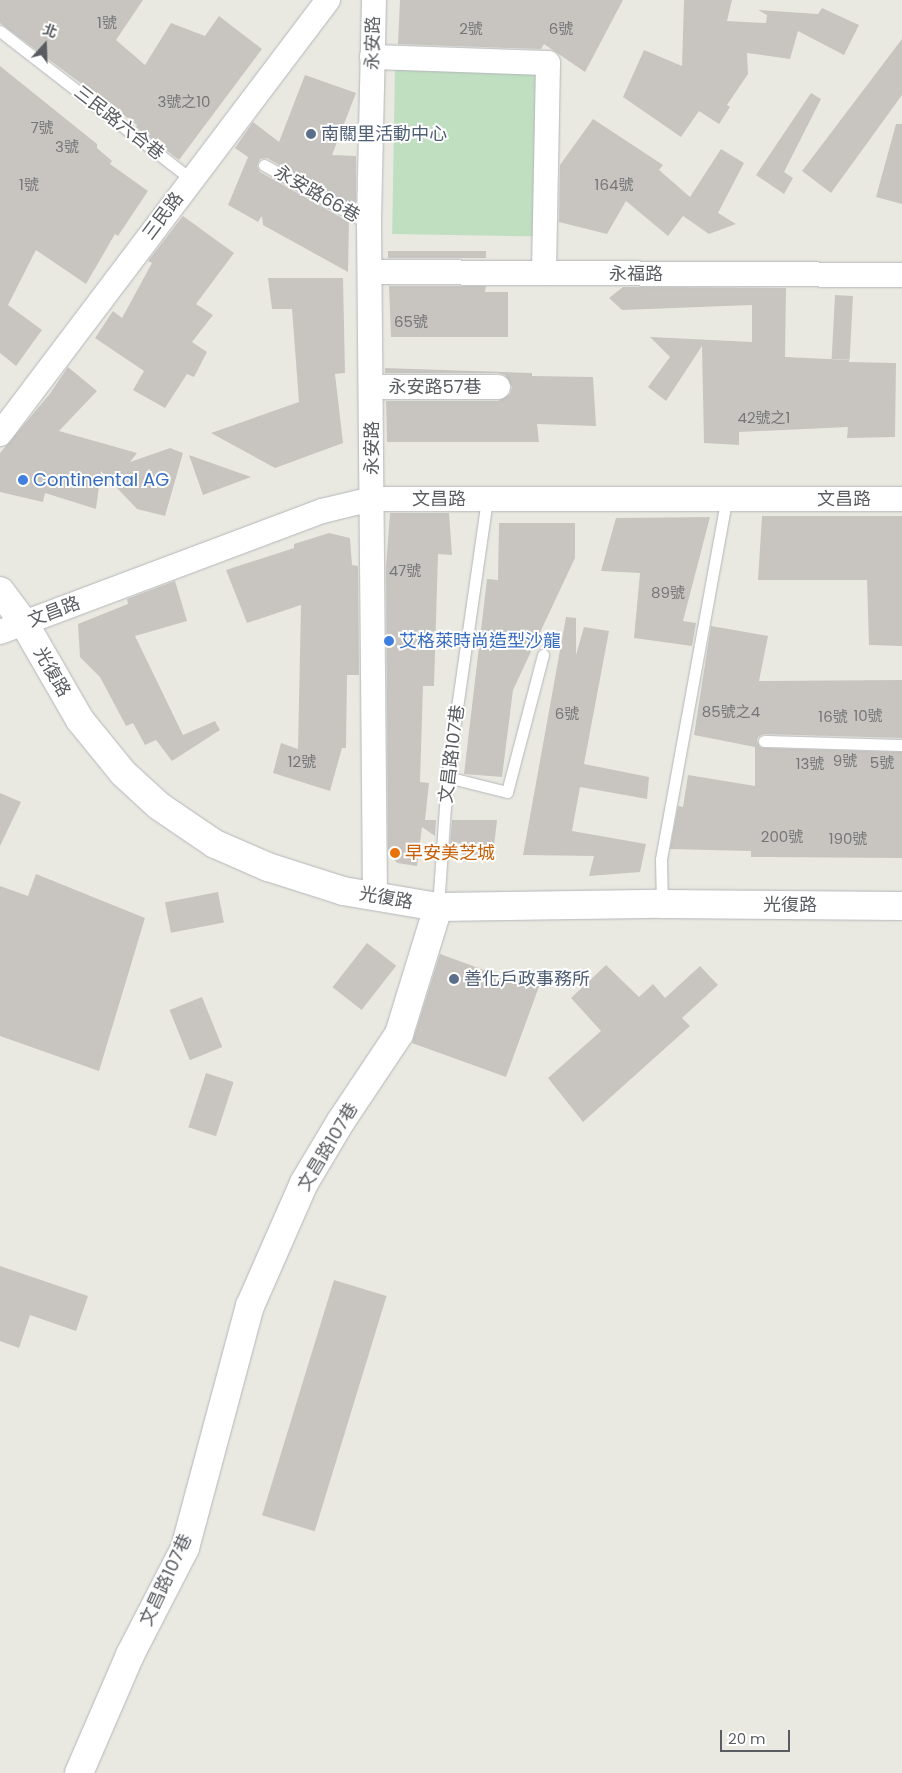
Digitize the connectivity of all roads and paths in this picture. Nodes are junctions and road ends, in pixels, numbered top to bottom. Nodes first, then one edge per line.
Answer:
1 (328, 0) edge
2 (374, 0) edge
3 (0, 31) edge
4 (372, 57) junction
5 (264, 165) dead end
6 (191, 179) junction
7 (369, 224) junction
8 (370, 272) junction
9 (544, 273) junction
10 (902, 275) edge
11 (372, 387) junction
12 (498, 387) dead end
13 (0, 434) edge
14 (372, 498) junction
15 (487, 499) junction
16 (902, 499) edge
17 (726, 500) junction
18 (0, 590) edge
19 (12, 627) edge
20 (543, 655) dead end
21 (764, 741) dead end
22 (902, 745) edge
23 (448, 777) junction
24 (375, 896) junction
25 (662, 904) junction
26 (902, 906) edge
27 (438, 907) junction
28 (79, 1773) edge

1 - 6 street, 三民路
2 - 4 street, 永安路
3 - 6 lane, 三民路六合巷
4 - 7 street, 永安路
4 - 9 street
5 - 7 lane, 永安路66巷
6 - 13 street, 三民路
7 - 8 street, 永安路
8 - 9 street, 永福路
8 - 11 street, 永安路
9 - 10 street, 永福路
11 - 12 street, 永安路57巷
11 - 14 street, 永安路
14 - 15 street, 文昌路
14 - 19 street, 文昌路
14 - 24 street, 永安路
15 - 17 street, 文昌路
15 - 23 lane, 文昌路107巷
16 - 17 street, 文昌路
17 - 25 lane
18 - 19 main road, 光復路
19 - 24 main road, 光復路
20 - 23 lane
21 - 22 lane
23 - 27 lane, 文昌路107巷
24 - 27 main road, 光復路
25 - 26 main road, 光復路
25 - 27 main road, 光復路
27 - 28 main road, 文昌路107巷

